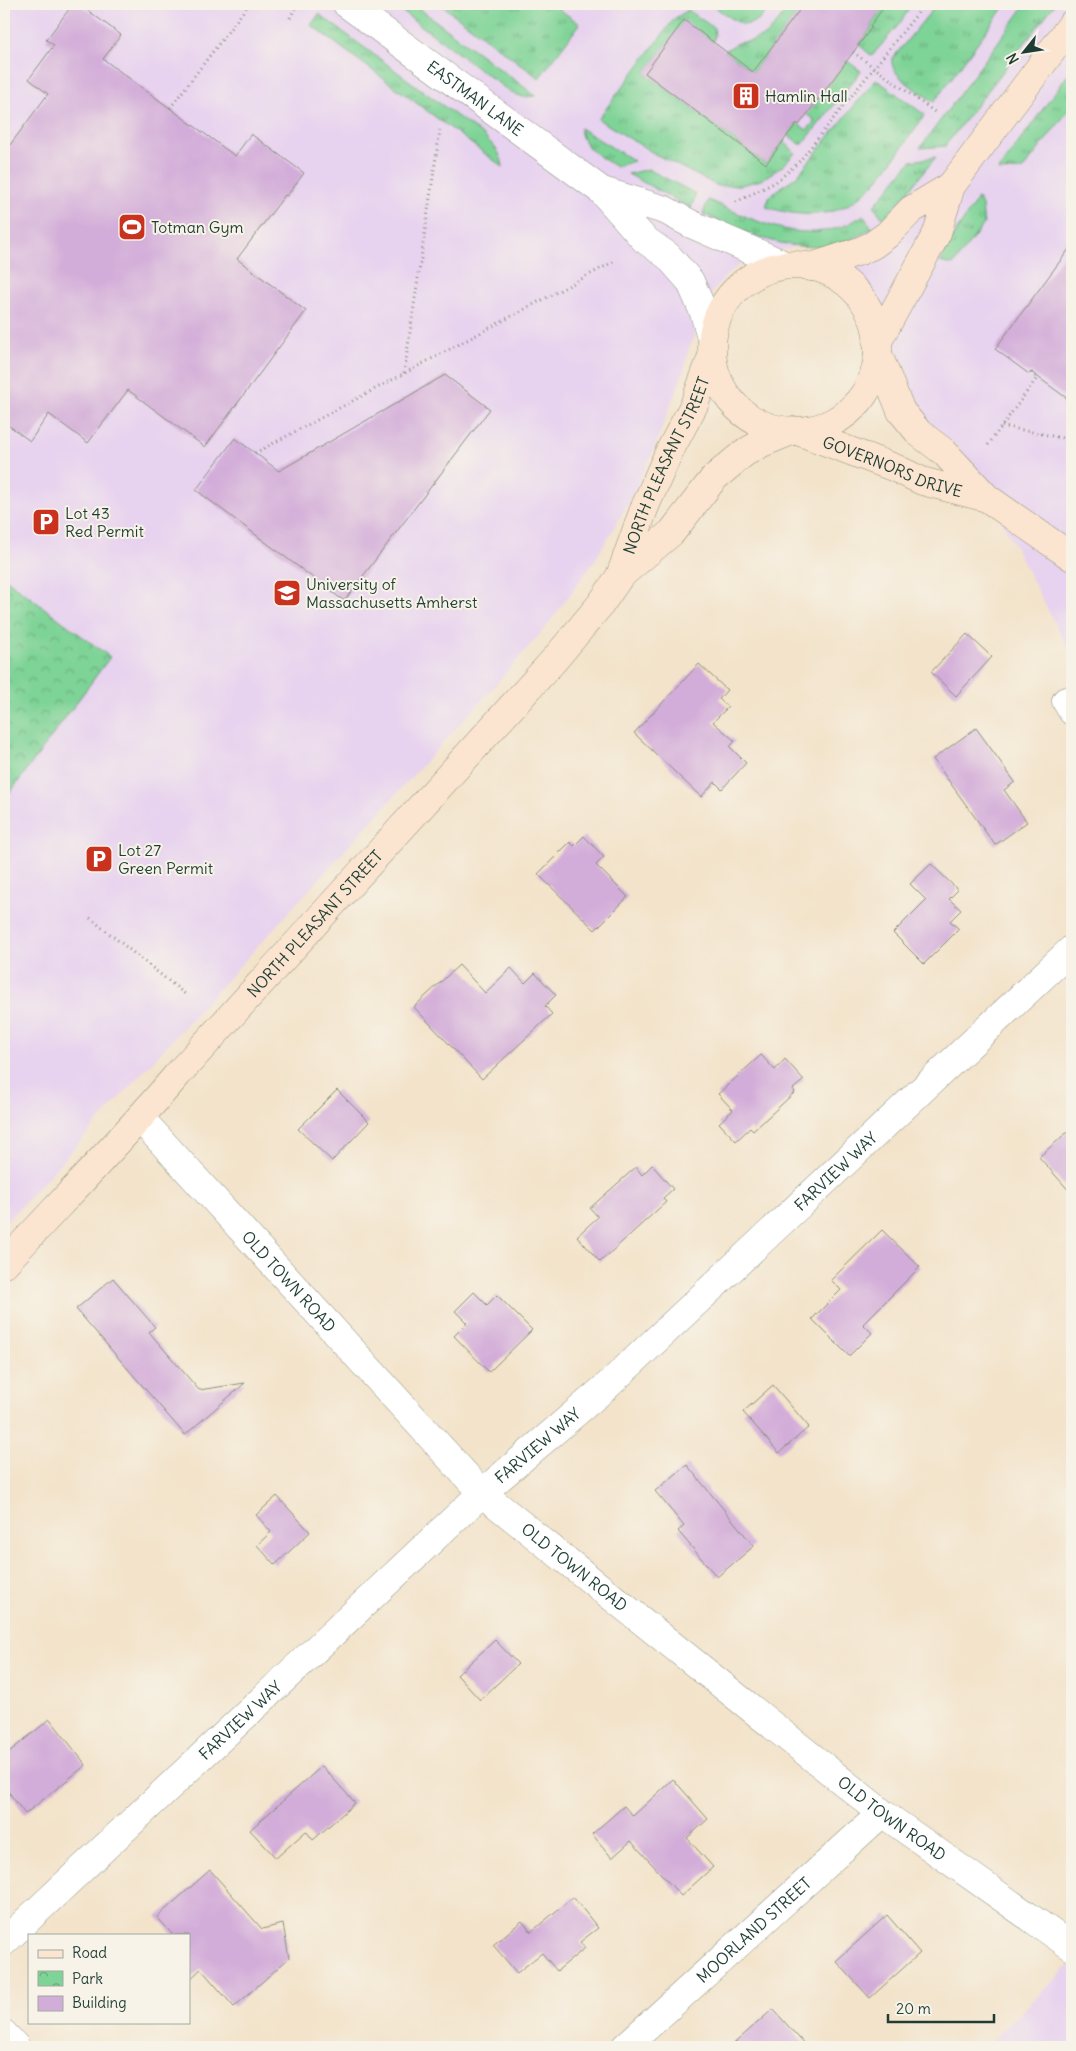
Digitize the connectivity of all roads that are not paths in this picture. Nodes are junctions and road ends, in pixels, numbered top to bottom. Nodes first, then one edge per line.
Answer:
1 (347, 4) edge
2 (1072, 24) edge
3 (951, 186) junction
4 (602, 192) junction
5 (798, 266) junction
6 (712, 348) junction
7 (878, 349) junction
8 (795, 432) junction
9 (987, 498) junction
10 (1072, 557) edge
11 (620, 576) junction
12 (1072, 949) edge
13 (140, 1118) junction
14 (4, 1264) edge
15 (482, 1493) junction
16 (882, 1813) junction
17 (4, 1942) edge
18 (1072, 1947) edge
19 (4, 2034) edge
20 (16, 2047) edge
21 (625, 2047) edge

1 - 4 street, EASTMAN LANE
2 - 3 main road
3 - 5 main road
3 - 7 main road
4 - 5 street, EASTMAN LANE
4 - 6 street, EASTMAN LANE
5 - 6 main road
5 - 7 main road
6 - 8 main road
6 - 11 main road, NORTH PLEASANT STREET
7 - 8 main road
7 - 9 main road, GOVERNORS DRIVE
8 - 9 main road, GOVERNORS DRIVE
8 - 11 main road, NORTH PLEASANT STREET
9 - 10 main road, GOVERNORS DRIVE
11 - 13 main road, NORTH PLEASANT STREET
12 - 15 street, FARVIEW WAY
13 - 14 main road, NORTH PLEASANT STREET
13 - 15 street, OLD TOWN ROAD
15 - 16 street, OLD TOWN ROAD
15 - 17 street, FARVIEW WAY
16 - 18 street, OLD TOWN ROAD
16 - 21 street, MOORLAND STREET
19 - 20 street

